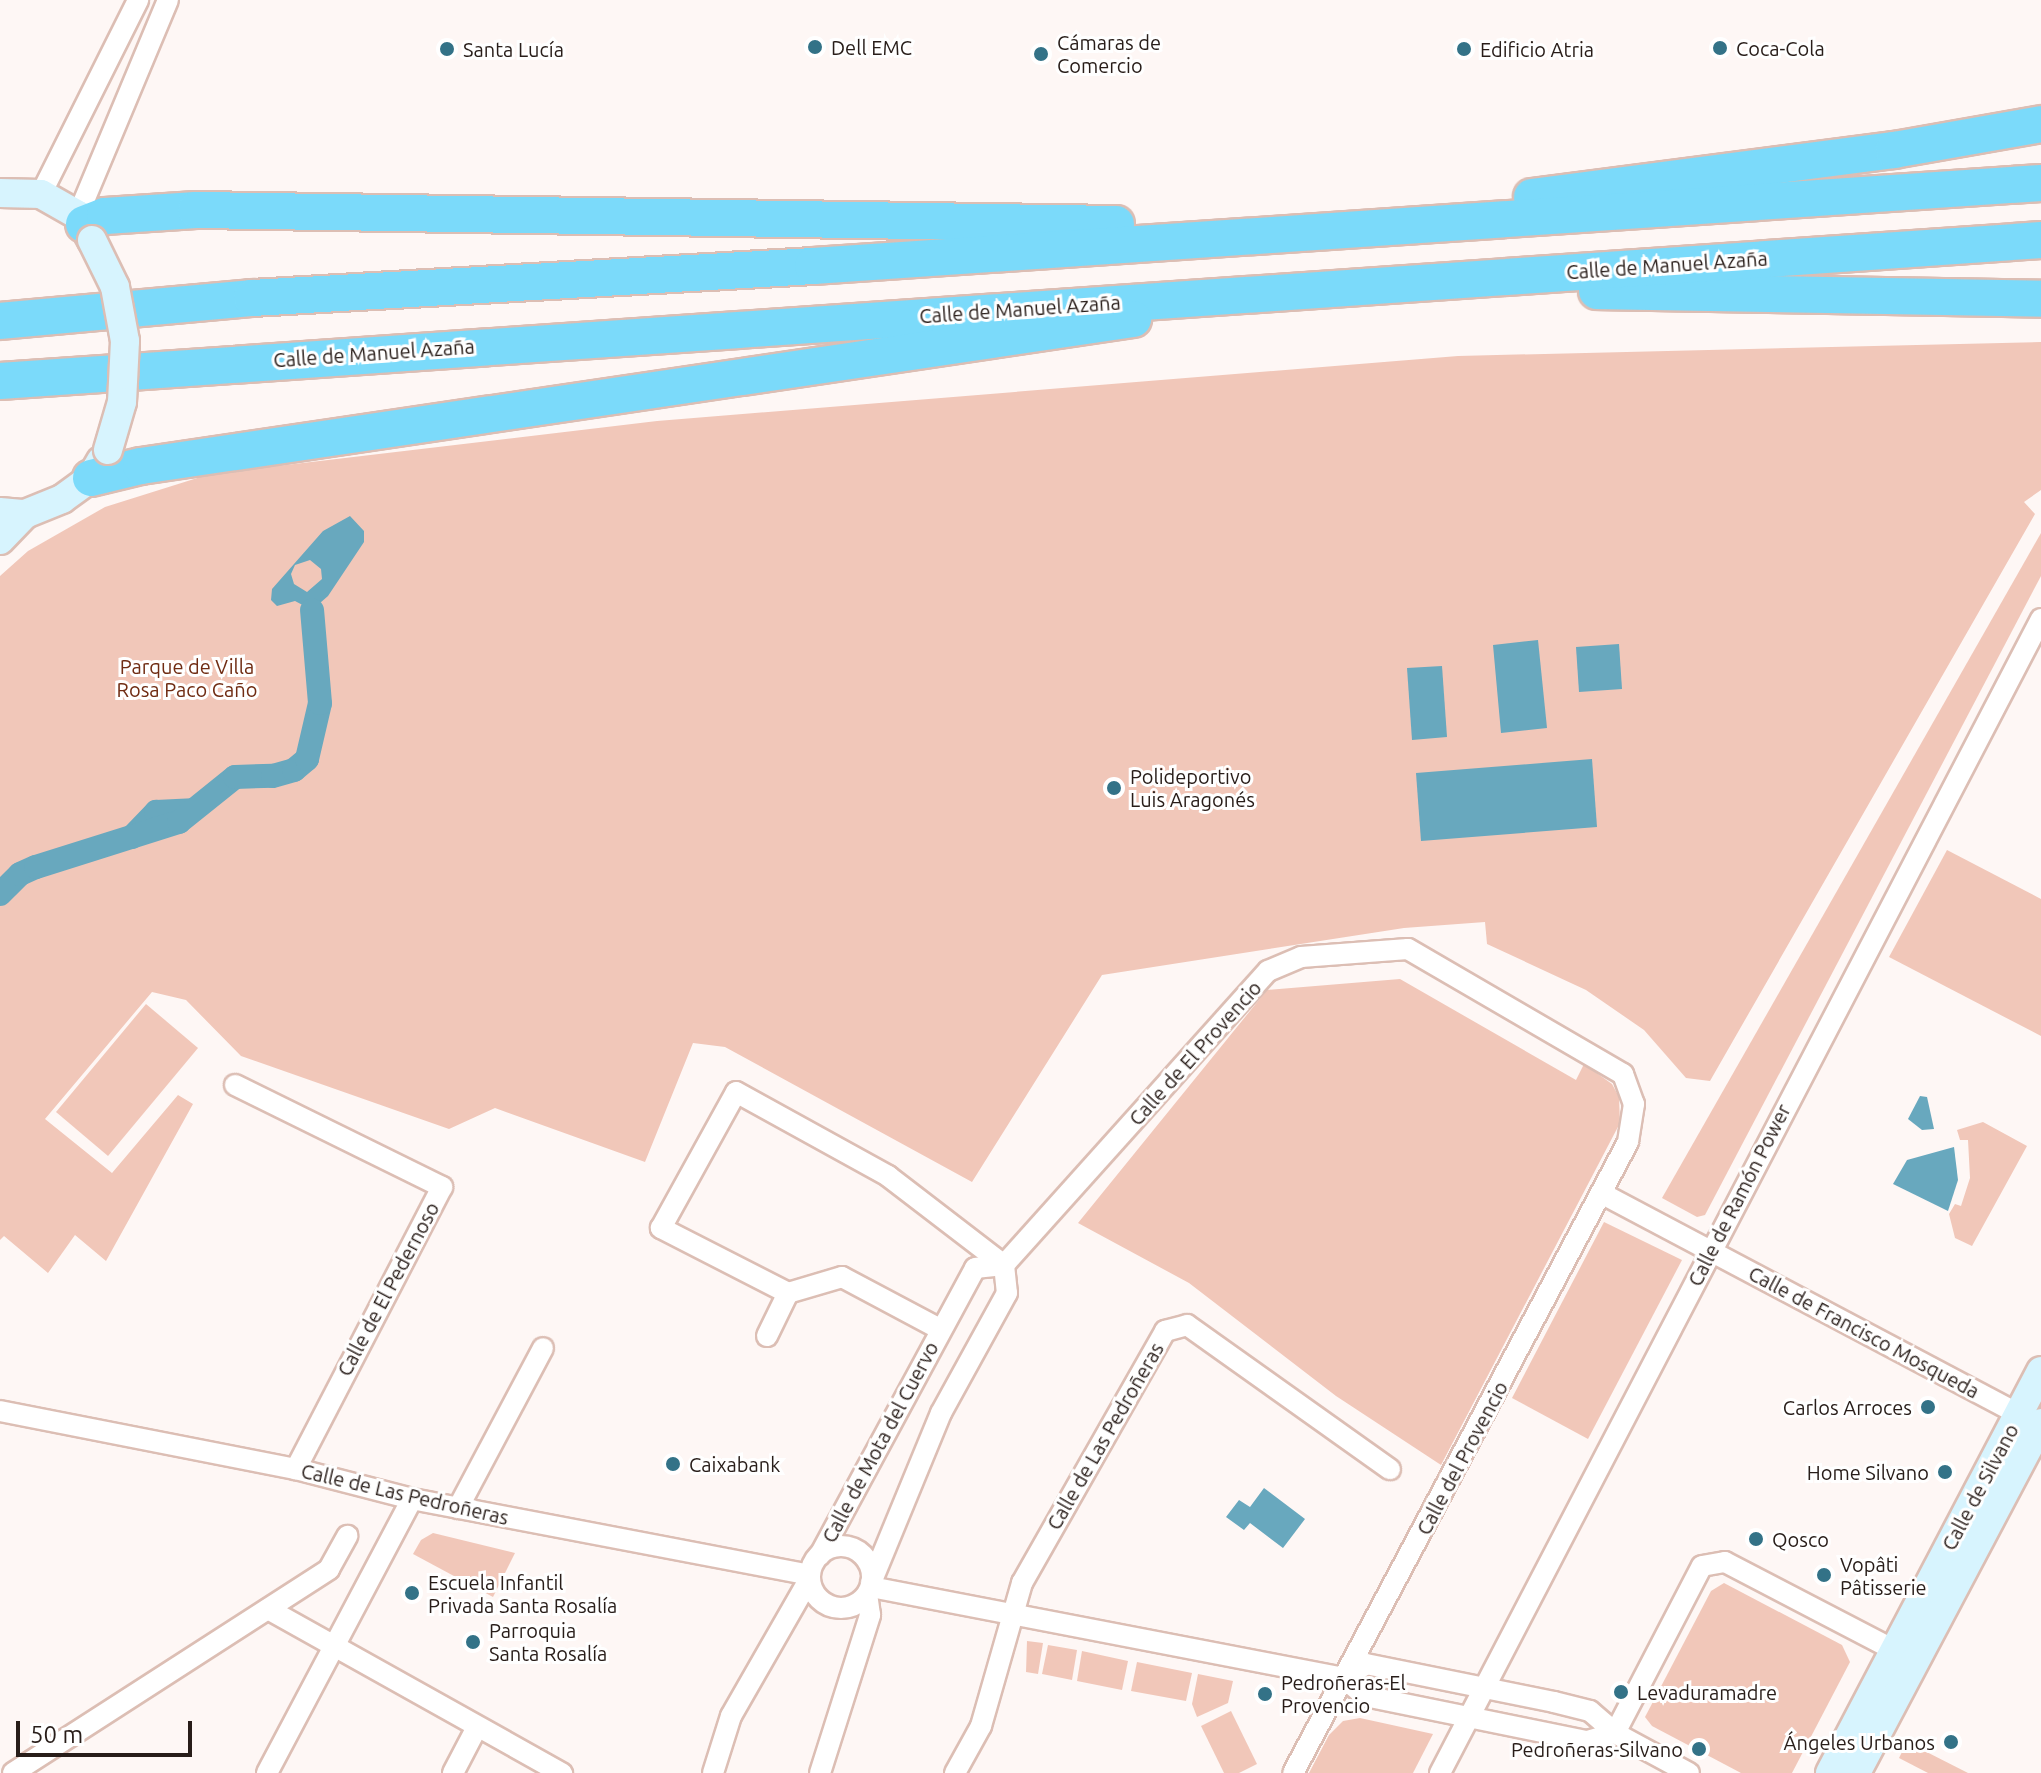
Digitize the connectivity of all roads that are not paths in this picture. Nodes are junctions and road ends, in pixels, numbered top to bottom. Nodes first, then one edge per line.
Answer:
1 (138, 0) edge
2 (168, 0) edge
3 (2041, 124) edge
4 (2041, 183) edge
5 (0, 193) edge
6 (41, 194) junction
7 (85, 226) junction
8 (1365, 228) junction
9 (2041, 240) edge
10 (1254, 292) junction
11 (2041, 299) edge
12 (0, 321) edge
13 (0, 381) edge
14 (99, 464) junction
15 (13, 513) edge
16 (0, 540) edge
17 (2041, 619) edge
18 (235, 1085) dead end
19 (1628, 1142) joint
20 (1601, 1193) junction
21 (1712, 1250) junction
22 (1004, 1265) junction
23 (788, 1293) junction
24 (940, 1329) junction
25 (767, 1336) dead end
26 (543, 1348) dead end
27 (2041, 1371) edge
28 (0, 1413) edge
29 (2035, 1422) edge
30 (296, 1469) junction
31 (1390, 1469) dead end
32 (412, 1499) junction
33 (458, 1508) junction
34 (347, 1536) dead end
35 (820, 1555) junction
36 (810, 1577) junction
37 (870, 1588) junction
38 (268, 1609) junction
39 (1013, 1613) junction
40 (331, 1646) junction
41 (1896, 1651) junction
42 (1344, 1678) junction
43 (1484, 1689) junction
44 (1469, 1716) junction
45 (477, 1727) junction
46 (1615, 1733) junction
47 (13, 1773) edge
48 (267, 1773) edge
49 (453, 1773) edge
50 (562, 1773) edge
51 (713, 1773) edge
52 (820, 1773) edge
53 (955, 1773) edge
54 (1293, 1773) edge
55 (1440, 1773) edge
56 (1689, 1773) edge
57 (1830, 1773) edge
58 (1856, 1773) edge

1 - 6 street
2 - 7 street
3 - 8 highway
4 - 8 highway
5 - 6 street
6 - 7 street
7 - 8 highway
7 - 14 street, bridge
8 - 12 highway
9 - 10 highway, Calle de Manuel Azaña
10 - 11 highway
10 - 13 highway, Calle de Manuel Azaña
10 - 14 highway
14 - 15 street
15 - 16 street
17 - 21 street, Calle de Ramón Power
18 - 30 street, Calle de El Pedernoso
19 - 20 street, Calle del Provencio
19 - 22 street, Calle de El Provencio
20 - 21 street, Calle de Francisco Mosqueda
20 - 42 street, Calle del Provencio
21 - 29 street, Calle de Francisco Mosqueda
21 - 43 street, Calle de Ramón Power
22 - 23 street
22 - 24 street, Calle de Mota del Cuervo
22 - 37 street, Calle de Mota del Cuervo
23 - 24 street, Calle de Mota del Cuervo
23 - 25 street
24 - 35 street, Calle de Mota del Cuervo
26 - 33 street
27 - 29 street, Calle de Silvano
28 - 30 street, Calle de Las Pedroñeras
29 - 41 street, Calle de Silvano
29 - 58 street, Calle de Silvano
30 - 32 street, Calle de Las Pedroñeras
31 - 39 street, Calle de Las Pedroñeras
32 - 33 street, Calle de Las Pedroñeras
32 - 40 street
33 - 36 street, Calle de Las Pedroñeras
34 - 38 street
35 - 36 street
35 - 37 street
36 - 37 street
36 - 51 street
37 - 39 street
37 - 52 street, Calle de Mota del Cuervo
38 - 40 street
38 - 47 street
39 - 42 street
39 - 53 street, Calle de Las Pedroñeras
40 - 45 street
40 - 48 street
41 - 46 street
41 - 57 street, Calle de Silvano
42 - 43 street
42 - 44 street
42 - 54 street, Calle del Provencio
43 - 44 street, Calle de Ramón Power
43 - 46 street
44 - 46 street
44 - 55 street, Calle de Ramón Power
45 - 49 street
45 - 50 street
46 - 56 street

